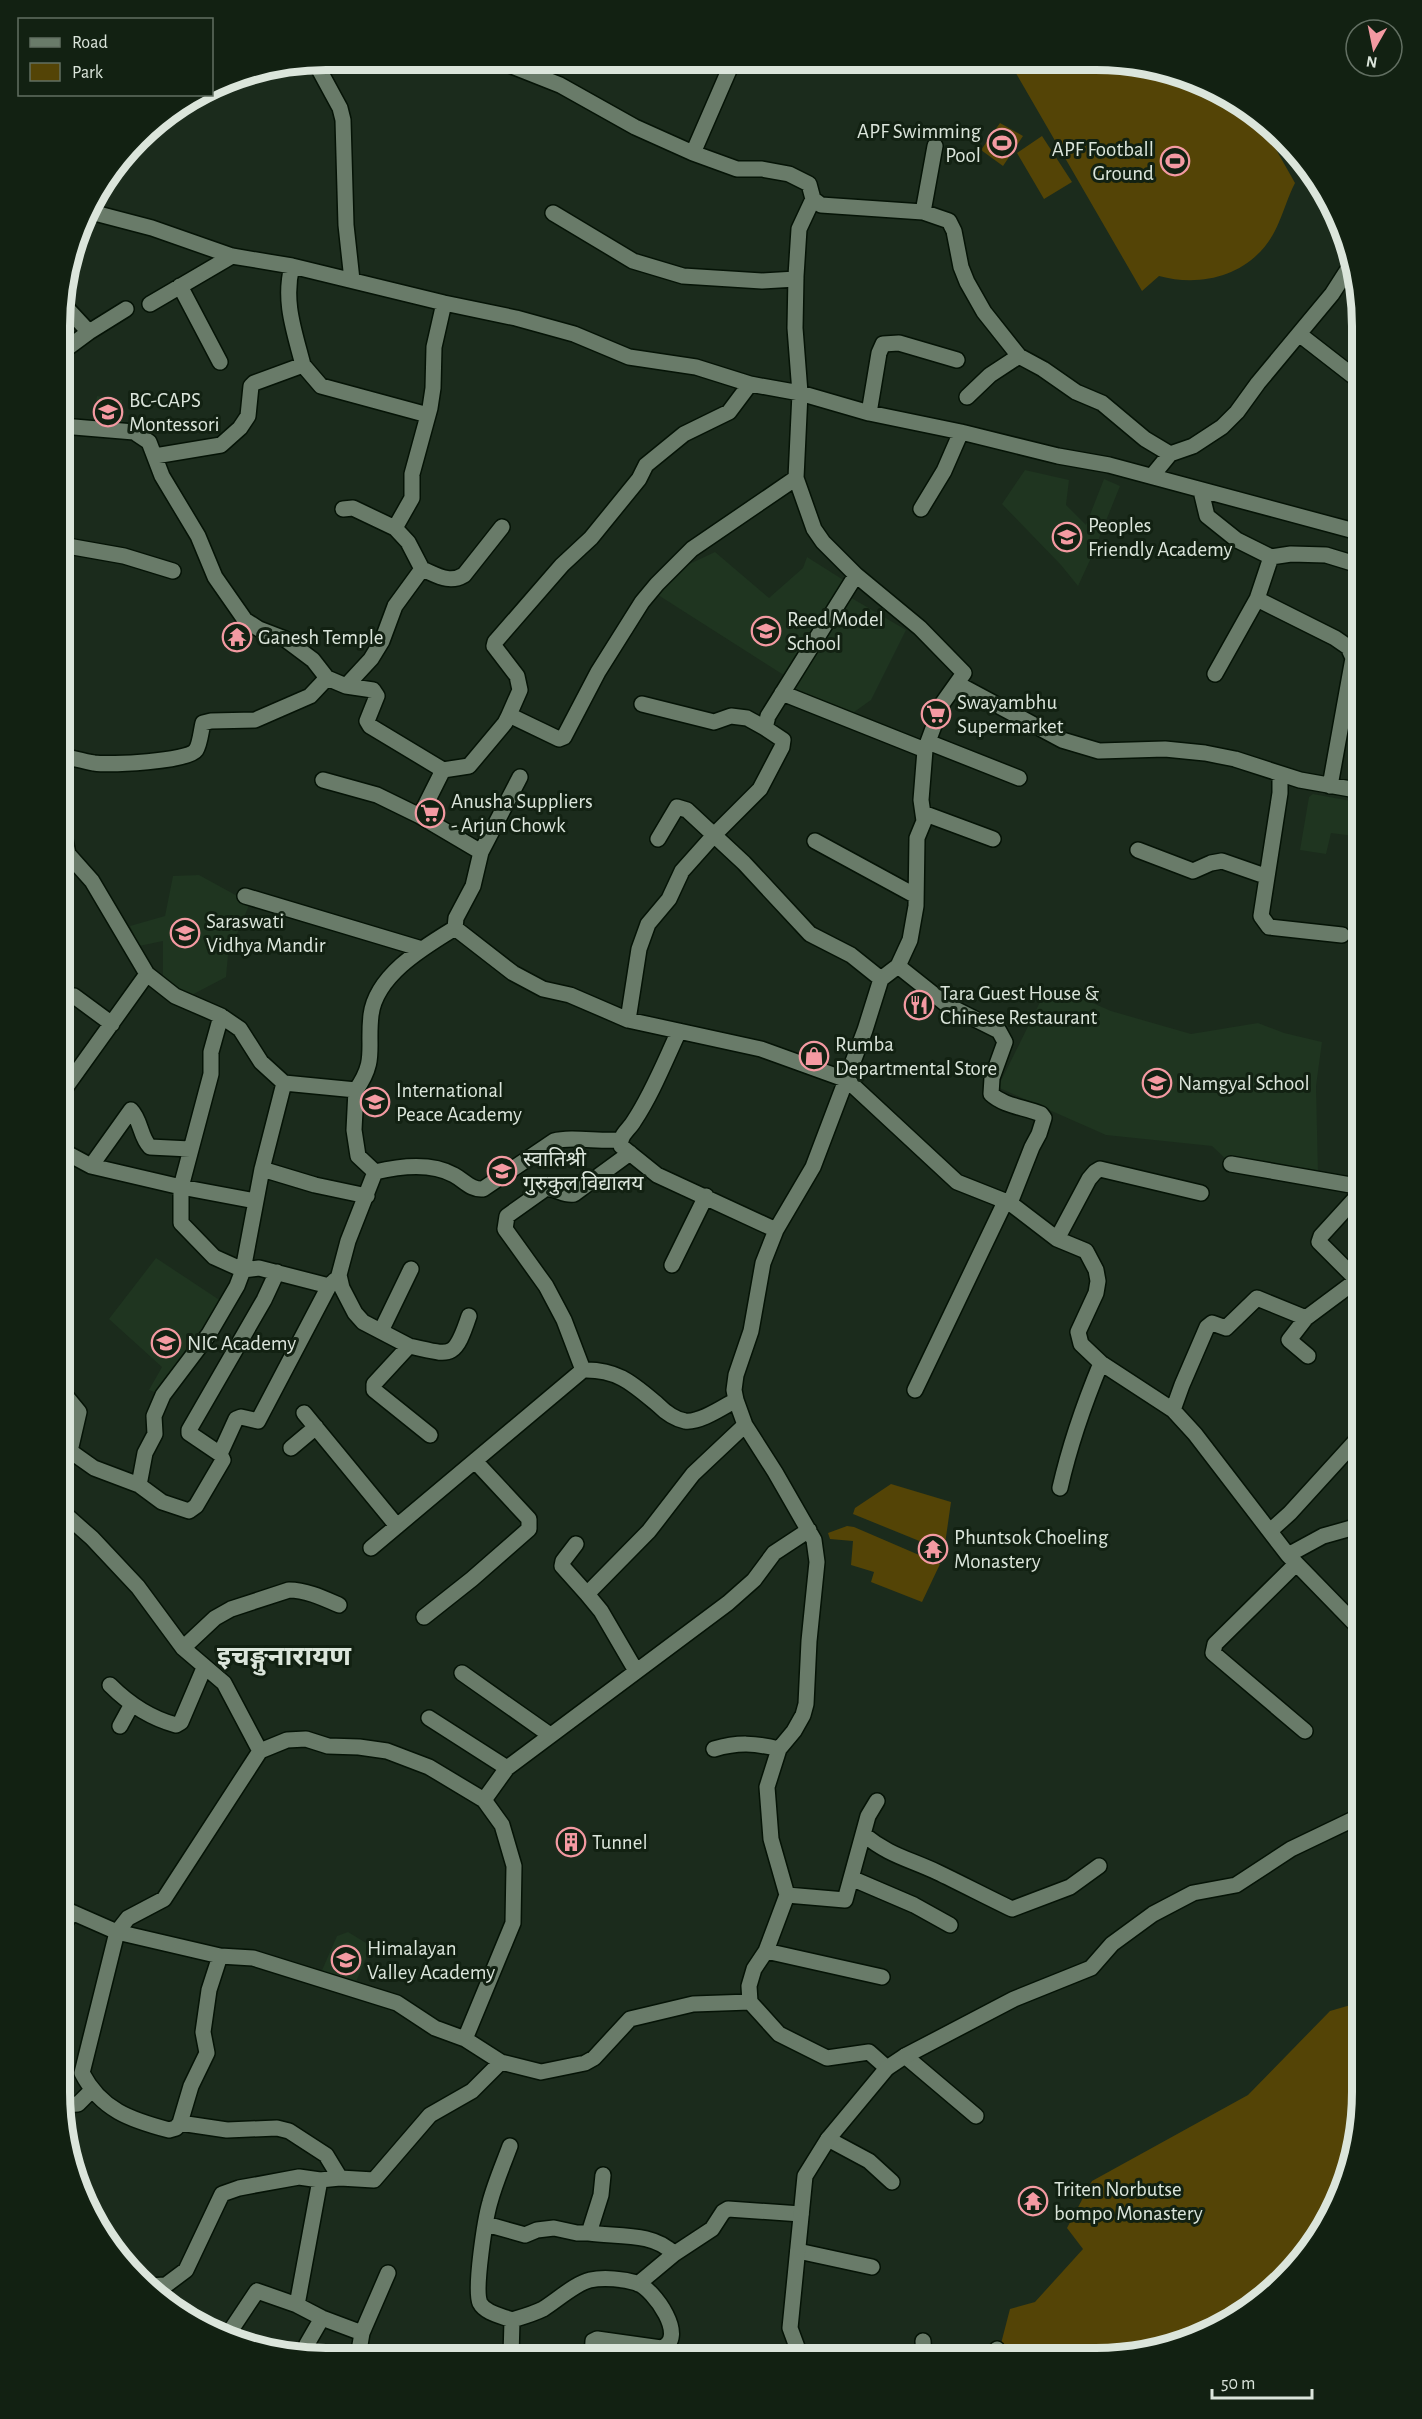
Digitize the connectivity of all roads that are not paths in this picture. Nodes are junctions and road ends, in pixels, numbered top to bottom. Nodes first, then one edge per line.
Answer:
1 (320, 70) edge
2 (523, 70) edge
3 (729, 70) edge
4 (935, 146) dead end
5 (693, 153) junction
6 (813, 199) junction
7 (923, 212) junction
8 (553, 213) dead end
9 (97, 214) edge
10 (232, 256) junction
11 (292, 266) junction
12 (1346, 272) edge
13 (796, 279) junction
14 (352, 280) junction
15 (180, 286) junction
16 (444, 303) junction
17 (150, 304) dead end
18 (126, 309) dead end
19 (71, 313) edge
20 (89, 332) junction
21 (1299, 334) junction
22 (70, 346) edge
23 (1019, 356) junction
24 (957, 360) dead end
25 (220, 362) dead end
26 (303, 365) junction
27 (1352, 375) edge
28 (750, 384) junction
29 (800, 393) junction
30 (967, 398) dead end
31 (869, 413) junction
32 (428, 415) junction
33 (70, 427) edge
34 (961, 432) junction
35 (1170, 454) junction
36 (155, 456) junction
37 (1152, 476) junction
38 (796, 478) junction
39 (1201, 492) junction
40 (344, 509) dead end
41 (921, 509) dead end
42 (502, 527) dead end
43 (395, 528) junction
44 (1352, 530) edge
45 (70, 546) edge
46 (1271, 557) junction
47 (1352, 563) edge
48 (422, 569) junction
49 (172, 571) dead end
50 (856, 575) junction
51 (1257, 599) junction
52 (1352, 656) edge
53 (1352, 664) edge
54 (1215, 674) dead end
55 (327, 678) junction
56 (958, 684) junction
57 (346, 686) junction
58 (782, 693) junction
59 (642, 704) dead end
60 (509, 715) junction
61 (765, 728) junction
62 (926, 746) junction
63 (70, 758) edge
64 (443, 770) junction
65 (1280, 774) junction
66 (520, 777) dead end
67 (1018, 778) dead end
68 (323, 780) dead end
69 (1330, 786) junction
70 (1352, 789) edge
71 (923, 813) junction
72 (420, 816) junction
73 (715, 834) junction
74 (658, 839) dead end
75 (993, 839) dead end
76 (814, 841) dead end
77 (1138, 850) dead end
78 (481, 852) junction
79 (70, 856) edge
80 (1265, 876) junction
81 (245, 896) dead end
82 (916, 896) junction
83 (455, 928) junction
84 (1342, 935) dead end
85 (422, 949) junction
86 (898, 966) junction
87 (147, 974) junction
88 (881, 979) junction
89 (74, 996) dead end
90 (221, 1016) junction
91 (628, 1020) junction
92 (112, 1024) junction
93 (679, 1031) junction
94 (847, 1080) junction
95 (70, 1082) edge
96 (284, 1083) junction
97 (356, 1090) junction
98 (620, 1140) junction
99 (190, 1149) junction
100 (630, 1153) junction
101 (70, 1155) edge
102 (1231, 1164) dead end
103 (91, 1166) junction
104 (262, 1169) junction
105 (375, 1172) junction
106 (1352, 1185) edge
107 (181, 1187) junction
108 (1201, 1194) dead end
109 (367, 1196) junction
110 (706, 1196) junction
111 (255, 1201) junction
112 (1352, 1202) edge
113 (1007, 1203) junction
114 (777, 1230) junction
115 (1057, 1239) junction
116 (672, 1265) dead end
117 (411, 1269) dead end
118 (243, 1270) junction
119 (277, 1272) junction
120 (1352, 1273) edge
121 (334, 1281) junction
122 (1352, 1286) edge
123 (469, 1316) dead end
124 (1306, 1318) junction
125 (381, 1331) junction
126 (409, 1346) junction
127 (1308, 1356) dead end
128 (1101, 1363) junction
129 (583, 1370) junction
130 (915, 1390) dead end
131 (736, 1400) junction
132 (70, 1401) edge
133 (1173, 1410) junction
134 (304, 1413) dead end
135 (745, 1425) junction
136 (316, 1427) junction
137 (430, 1435) dead end
138 (1352, 1445) edge
139 (291, 1448) dead end
140 (70, 1451) joint
141 (220, 1454) junction
142 (475, 1461) junction
143 (139, 1485) junction
144 (1060, 1488) dead end
145 (70, 1519) edge
146 (397, 1526) junction
147 (1352, 1528) edge
148 (809, 1530) junction
149 (1270, 1531) junction
150 (576, 1544) dead end
151 (371, 1548) dead end
152 (1292, 1560) junction
153 (587, 1594) junction
154 (339, 1605) dead end
155 (424, 1617) dead end
156 (1352, 1621) edge
157 (183, 1648) junction
158 (204, 1668) junction
159 (636, 1671) junction
160 (462, 1672) dead end
161 (110, 1685) dead end
162 (132, 1704) junction
163 (429, 1718) dead end
164 (120, 1726) dead end
165 (1305, 1731) dead end
166 (550, 1735) junction
167 (714, 1749) dead end
168 (779, 1749) junction
169 (260, 1751) junction
170 (507, 1767) junction
171 (484, 1800) junction
172 (877, 1801) dead end
173 (1352, 1820) edge
174 (863, 1834) junction
175 (1099, 1866) dead end
176 (851, 1878) junction
177 (787, 1894) junction
178 (70, 1912) edge
179 (950, 1925) dead end
180 (117, 1932) junction
181 (765, 1951) junction
182 (220, 1956) junction
183 (882, 1977) dead end
184 (750, 2002) junction
185 (465, 2039) junction
186 (905, 2056) junction
187 (501, 2062) junction
188 (887, 2068) junction
189 (91, 2091) junction
190 (71, 2104) edge
191 (976, 2116) dead end
192 (180, 2123) junction
193 (828, 2139) junction
194 (510, 2146) dead end
195 (603, 2175) dead end
196 (340, 2178) junction
197 (320, 2180) junction
198 (892, 2182) dead end
199 (801, 2214) junction
200 (486, 2224) junction
201 (589, 2233) junction
202 (798, 2251) junction
203 (674, 2254) junction
204 (872, 2267) dead end
205 (388, 2273) dead end
206 (638, 2283) junction
207 (158, 2285) edge
208 (297, 2305) junction
209 (322, 2318) junction
210 (512, 2320) junction
211 (231, 2330) edge
212 (362, 2333) junction
213 (923, 2341) dead end
214 (306, 2348) edge
215 (359, 2348) edge
216 (511, 2348) edge
217 (592, 2348) edge
218 (661, 2348) edge
219 (661, 2348) edge
220 (797, 2348) edge
221 (923, 2348) edge

1 - 14 street
2 - 5 street
3 - 5 street
4 - 7 street
5 - 6 street
6 - 7 street
6 - 13 street
7 - 23 street
8 - 13 street
9 - 10 street
10 - 11 street
10 - 15 street
11 - 14 street
11 - 26 street
12 - 21 street
13 - 29 street
14 - 16 street
15 - 17 street
15 - 25 street
16 - 28 street
16 - 32 street
18 - 20 street
19 - 20 street
20 - 22 street
21 - 27 street
21 - 35 street
23 - 30 street
23 - 35 street
24 - 31 street
26 - 32 street
26 - 36 street
28 - 29 street
28 - 60 street
29 - 31 street
29 - 38 street
31 - 34 street
32 - 43 street
33 - 36 street
34 - 37 street
34 - 41 street
35 - 37 street
36 - 55 street
37 - 39 street
38 - 50 street
38 - 60 street
39 - 44 street
39 - 46 street
40 - 43 street
42 - 48 street
43 - 48 street
45 - 49 street
46 - 47 street
46 - 51 street
48 - 57 street
50 - 56 street
50 - 58 street
51 - 52 street
51 - 54 street
53 - 69 street
55 - 57 street
55 - 63 street
56 - 62 street
56 - 65 street
57 - 64 street
58 - 61 street
58 - 62 street
59 - 61 street
60 - 64 street
61 - 73 street
62 - 67 street
62 - 71 street
64 - 72 street
65 - 69 street
65 - 80 street
66 - 78 street
68 - 72 street
69 - 70 street
71 - 75 street
71 - 82 street
72 - 78 street
73 - 74 street
73 - 88 street
73 - 91 street
76 - 82 street
77 - 80 street
78 - 83 street
79 - 87 street
80 - 84 street
81 - 85 street
82 - 86 street
83 - 85 street
83 - 91 street
85 - 97 street
86 - 88 street
86 - 113 street
87 - 90 street
87 - 92 street
88 - 94 street
89 - 92 street
90 - 96 street
90 - 99 street
91 - 93 street
92 - 95 street
93 - 94 street
93 - 98 street
94 - 113 street
94 - 114 street
96 - 97 street
96 - 104 street
97 - 105 street
98 - 100 street
98 - 105 street
99 - 103 street
99 - 107 street
100 - 110 street
100 - 129 street
101 - 103 street
102 - 106 street
103 - 107 street
104 - 109 street
104 - 111 street
105 - 109 street
107 - 111 street
107 - 118 street
108 - 115 street
109 - 121 street
110 - 114 street
110 - 116 street
111 - 118 street
112 - 120 street
113 - 115 street
113 - 130 street
114 - 131 street
115 - 128 street
117 - 125 street
118 - 119 street
118 - 143 street
119 - 121 street
119 - 141 street
121 - 125 street
121 - 141 street
122 - 124 street
123 - 126 street
124 - 127 street
124 - 133 street
125 - 126 street
126 - 137 street
128 - 133 street
128 - 144 street
129 - 131 street
129 - 142 street
131 - 135 street
132 - 140 street
133 - 149 street
134 - 136 street
135 - 148 street
135 - 153 street
136 - 139 street
136 - 146 street
138 - 149 street
140 - 143 street
141 - 143 street
142 - 146 street
142 - 155 street
145 - 157 street
146 - 151 street
147 - 152 street
148 - 159 street
148 - 168 street
149 - 152 street
150 - 153 street
152 - 156 street
152 - 165 street
153 - 159 street
154 - 157 street
157 - 158 street
158 - 162 street
158 - 169 street
159 - 166 street
160 - 166 street
161 - 162 street
162 - 164 street
163 - 170 street
166 - 170 street
167 - 168 street
168 - 177 street
169 - 171 street
169 - 180 street
170 - 171 street
171 - 185 street
172 - 174 street
173 - 186 street
174 - 175 street
174 - 176 street
176 - 177 street
176 - 179 street
177 - 181 street
178 - 180 street
180 - 182 street
180 - 189 street
181 - 183 street
181 - 184 street
182 - 185 street
182 - 192 street
184 - 187 street
184 - 188 street
185 - 187 street
186 - 188 street
186 - 191 street
187 - 196 street
188 - 193 street
189 - 190 street
189 - 192 street
192 - 196 street
193 - 198 street
193 - 199 street
194 - 200 street
195 - 201 street
196 - 197 street
197 - 207 street
197 - 208 street
199 - 202 street
199 - 203 street
200 - 201 street
200 - 210 street
201 - 203 street
202 - 204 street
202 - 220 street
203 - 206 street
205 - 212 street
206 - 210 street
206 - 218 street
208 - 209 street
208 - 211 street
209 - 212 street
209 - 214 street
210 - 216 street
212 - 215 street
213 - 221 street
217 - 219 street

